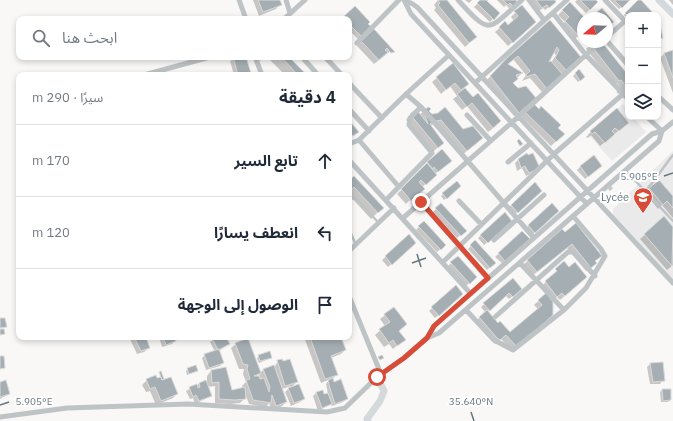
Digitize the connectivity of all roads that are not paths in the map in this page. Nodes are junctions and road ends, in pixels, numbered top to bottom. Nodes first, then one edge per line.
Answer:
1 (239, 0) edge
2 (286, 0) edge
3 (305, 0) edge
4 (458, 0) edge
5 (522, 0) edge
6 (529, 0) edge
7 (567, 0) edge
8 (605, 0) edge
9 (659, 0) edge
10 (403, 1) edge
11 (553, 13) junction
12 (673, 14) edge
13 (245, 16) edge
14 (288, 16) edge
15 (289, 16) edge
16 (544, 20) junction
17 (625, 21) edge
18 (625, 23) edge
19 (613, 32) edge
20 (357, 43) dead end
21 (613, 46) edge
22 (594, 48) edge
23 (449, 55) junction
24 (586, 55) junction
25 (625, 57) edge
26 (199, 60) edge
27 (256, 60) edge
28 (305, 60) edge
29 (328, 60) edge
30 (155, 72) edge
31 (261, 72) edge
32 (315, 72) edge
33 (339, 72) edge
34 (482, 77) junction
35 (475, 84) junction
36 (627, 84) edge
37 (352, 85) edge
38 (621, 93) junction
39 (406, 94) junction
40 (625, 96) edge
41 (661, 99) edge
42 (421, 107) junction
43 (673, 110) edge
44 (352, 112) edge
45 (467, 115) dead end
46 (518, 117) junction
47 (382, 118) junction
48 (650, 120) edge
49 (512, 122) junction
50 (673, 122) edge
51 (369, 131) junction
52 (662, 131) junction
53 (359, 140) junction
54 (491, 141) junction
55 (352, 143) edge
56 (531, 143) junction
57 (554, 154) junction
58 (673, 155) edge
59 (547, 160) junction
60 (468, 161) junction
61 (508, 162) dead end
62 (354, 165) edge
63 (625, 171) junction
64 (399, 187) junction
65 (588, 191) junction
66 (645, 191) junction
67 (544, 195) dead end
68 (352, 198) edge
69 (580, 198) junction
70 (594, 198) junction
71 (386, 200) junction
72 (459, 201) dead end
73 (421, 202) junction
74 (503, 203) junction
75 (587, 204) junction
76 (394, 208) junction
77 (573, 216) junction
78 (403, 218) junction
79 (517, 219) junction
80 (673, 221) edge
81 (379, 223) junction
82 (481, 224) junction
83 (352, 236) edge
84 (534, 238) junction
85 (494, 240) dead end
86 (356, 245) junction
87 (459, 246) junction
88 (352, 249) edge
89 (443, 262) junction
90 (520, 263) junction
91 (595, 276) junction
92 (488, 278) junction
93 (536, 281) junction
94 (673, 283) edge
95 (471, 294) junction
96 (352, 304) edge
97 (466, 310) junction
98 (564, 310) junction
99 (495, 317) dead end
100 (427, 338) junction
101 (379, 376) junction
102 (0, 417) edge
103 (368, 421) edge

1 - 13 street
2 - 14 street
3 - 15 street
4 - 5 street
6 - 16 street
7 - 11 street
8 - 17 street
9 - 12 street
10 - 20 street
10 - 23 street
10 - 34 street
11 - 16 street
11 - 24 street
16 - 34 street
18 - 19 street
21 - 25 street
22 - 24 street
23 - 35 street
23 - 39 street
24 - 38 street
24 - 46 street
26 - 30 street
27 - 31 street
28 - 32 street
29 - 33 street
34 - 35 street
34 - 46 street
35 - 49 street
36 - 38 street
37 - 47 street
38 - 40 street
38 - 57 street
39 - 42 street
39 - 47 street
41 - 43 street
42 - 60 street
42 - 64 street
44 - 51 street
45 - 54 street
46 - 49 street
46 - 57 street
47 - 51 street
48 - 52 street
49 - 54 street
49 - 56 street
50 - 52 street
51 - 53 street
52 - 63 street
52 - 65 street
53 - 55 street
53 - 64 street
54 - 60 street
56 - 59 street
56 - 61 street
57 - 59 street
57 - 65 street
58 - 66 lane
59 - 69 street
59 - 74 street
60 - 73 street
60 - 74 street
62 - 71 street
63 - 66 lane
63 - 70 street
64 - 71 street
65 - 69 street
65 - 70 street
66 - 80 lane
67 - 79 street
68 - 81 lane
69 - 75 street
69 - 84 street
70 - 75 street
70 - 94 street
71 - 76 street
72 - 82 street
73 - 78 street
73 - 87 street
74 - 79 street
74 - 82 street
75 - 77 street
76 - 78 street
76 - 81 street
77 - 90 street
77 - 91 street
78 - 89 street
79 - 84 street
79 - 85 street
81 - 86 street
82 - 87 street
83 - 86 lane
84 - 92 street
86 - 88 street
87 - 89 street
87 - 92 street
89 - 95 street
90 - 93 street
90 - 97 street
91 - 93 street
91 - 98 street
92 - 95 street
93 - 98 street
93 - 99 street
95 - 100 street
96 - 101 street
97 - 98 street
97 - 100 street
100 - 101 street
101 - 102 street
101 - 103 street

